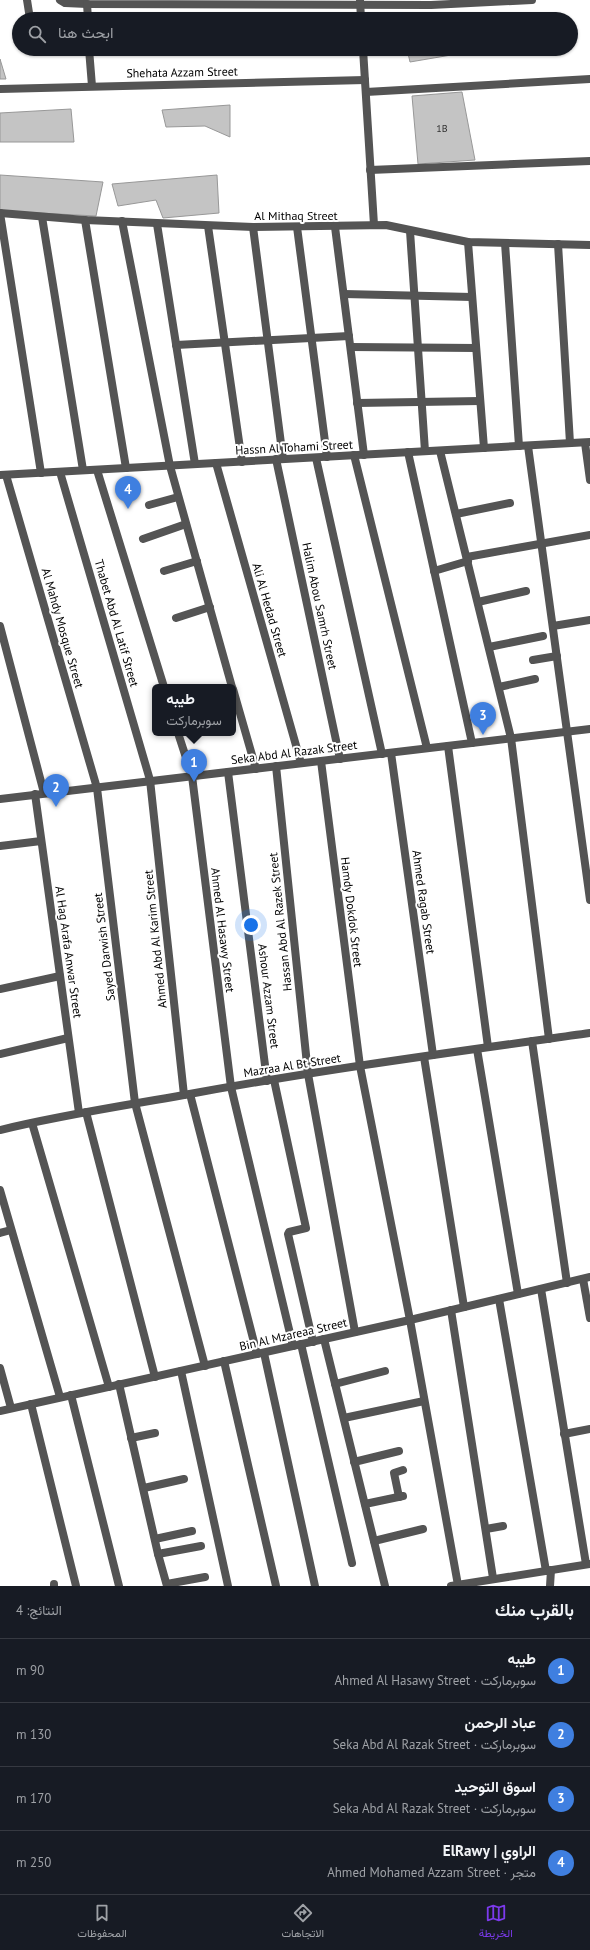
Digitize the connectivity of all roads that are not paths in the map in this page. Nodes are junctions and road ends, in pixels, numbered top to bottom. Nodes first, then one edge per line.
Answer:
1 (27, 0) edge
2 (532, 0) edge
3 (517, 1) edge
4 (63, 2) edge
5 (149, 2) edge
6 (196, 2) edge
7 (360, 2) edge
8 (473, 2) edge
9 (238, 3) edge
10 (287, 3) edge
11 (387, 3) edge
12 (431, 3) edge
13 (87, 4) junction
14 (29, 12) edge
15 (88, 12) edge
16 (361, 12) edge
17 (90, 56) edge
18 (363, 56) edge
19 (590, 79) edge
20 (365, 80) junction
21 (92, 86) junction
22 (0, 89) edge
23 (366, 92) junction
24 (590, 161) edge
25 (370, 170) junction
26 (0, 213) edge
27 (42, 217) junction
28 (85, 220) junction
29 (122, 221) junction
30 (157, 224) junction
31 (208, 226) junction
32 (374, 226) junction
33 (297, 227) junction
34 (335, 227) junction
35 (253, 228) junction
36 (410, 231) junction
37 (468, 242) junction
38 (505, 243) junction
39 (558, 244) junction
40 (590, 245) edge
41 (344, 294) junction
42 (415, 296) junction
43 (472, 297) junction
44 (349, 336) junction
45 (311, 338) junction
46 (268, 340) junction
47 (225, 342) junction
48 (176, 345) junction
49 (351, 347) junction
50 (419, 347) junction
51 (476, 348) junction
52 (480, 401) junction
53 (422, 402) junction
54 (357, 403) junction
55 (587, 442) edge
56 (570, 444) junction
57 (519, 446) junction
58 (528, 446) junction
59 (484, 448) junction
60 (440, 451) junction
61 (408, 452) junction
62 (425, 452) junction
63 (354, 455) junction
64 (364, 455) junction
65 (327, 457) junction
66 (316, 458) junction
67 (280, 459) junction
68 (242, 462) junction
69 (216, 463) junction
70 (195, 464) junction
71 (170, 466) junction
72 (126, 468) junction
73 (83, 470) junction
74 (97, 470) junction
75 (60, 472) junction
76 (42, 473) junction
77 (3, 475) edge
78 (590, 480) edge
79 (178, 497) junction
80 (510, 503) dead end
81 (149, 505) dead end
82 (456, 514) junction
83 (186, 524) junction
84 (590, 535) edge
85 (143, 539) dead end
86 (542, 543) junction
87 (467, 559) junction
88 (197, 561) junction
89 (434, 571) junction
90 (164, 572) dead end
91 (526, 590) dead end
92 (478, 602) junction
93 (210, 607) junction
94 (176, 618) dead end
95 (590, 620) edge
96 (0, 626) edge
97 (553, 626) junction
98 (543, 636) dead end
99 (489, 647) junction
100 (557, 656) junction
101 (533, 660) dead end
102 (535, 679) dead end
103 (163, 684) edge
104 (232, 684) edge
105 (499, 687) junction
106 (236, 699) edge
107 (590, 729) edge
108 (568, 731) junction
109 (179, 736) edge
110 (511, 738) junction
111 (472, 743) junction
112 (448, 746) junction
113 (427, 748) junction
114 (391, 753) junction
115 (382, 754) junction
116 (340, 759) junction
117 (321, 761) junction
118 (302, 763) junction
119 (276, 766) junction
120 (256, 769) junction
121 (228, 772) junction
122 (192, 776) junction
123 (150, 780) junction
124 (97, 788) junction
125 (44, 793) junction
126 (35, 794) junction
127 (0, 799) edge
128 (41, 841) junction
129 (0, 846) edge
130 (590, 900) edge
131 (60, 976) junction
132 (0, 989) edge
133 (590, 1033) edge
134 (68, 1038) junction
135 (549, 1039) junction
136 (532, 1041) junction
137 (488, 1047) junction
138 (477, 1049) junction
139 (0, 1054) edge
140 (429, 1056) junction
141 (360, 1066) junction
142 (308, 1074) junction
143 (271, 1080) junction
144 (231, 1087) junction
145 (187, 1094) junction
146 (135, 1103) junction
147 (82, 1112) junction
148 (32, 1123) junction
149 (0, 1130) edge
150 (0, 1190) edge
151 (12, 1230) junction
152 (0, 1233) edge
153 (587, 1278) edge
154 (566, 1283) junction
155 (541, 1289) junction
156 (518, 1294) junction
157 (499, 1299) junction
158 (464, 1307) junction
159 (451, 1310) junction
160 (590, 1318) edge
161 (410, 1320) junction
162 (355, 1332) junction
163 (324, 1339) junction
164 (313, 1342) junction
165 (297, 1345) junction
166 (261, 1353) junction
167 (224, 1361) junction
168 (205, 1366) junction
169 (0, 1368) edge
170 (180, 1371) junction
171 (385, 1371) dead end
172 (155, 1376) junction
173 (119, 1384) junction
174 (335, 1384) junction
175 (109, 1387) junction
176 (71, 1395) junction
177 (60, 1397) junction
178 (424, 1401) junction
179 (31, 1404) junction
180 (11, 1408) junction
181 (0, 1411) edge
182 (344, 1418) junction
183 (590, 1430) edge
184 (155, 1433) dead end
185 (564, 1434) junction
186 (132, 1438) junction
187 (399, 1451) dead end
188 (354, 1462) junction
189 (403, 1470) dead end
190 (184, 1479) dead end
191 (144, 1488) junction
192 (365, 1504) junction
193 (503, 1526) dead end
194 (423, 1529) dead end
195 (486, 1529) junction
196 (192, 1531) dead end
197 (154, 1539) junction
198 (374, 1540) junction
199 (201, 1546) dead end
200 (158, 1554) junction
201 (352, 1564) dead end
202 (588, 1564) edge
203 (548, 1571) junction
204 (205, 1577) dead end
205 (493, 1578) junction
206 (471, 1584) edge
207 (167, 1585) edge
208 (454, 1585) edge
209 (76, 1586) edge
210 (119, 1586) edge
211 (228, 1586) edge
212 (276, 1586) edge
213 (315, 1586) edge
214 (385, 1586) edge
215 (550, 1586) edge

1 - 14 street
2 - 3 street
3 - 8 street
4 - 13 street
5 - 6 street
5 - 13 street
6 - 9 street
7 - 10 street
7 - 11 street
7 - 16 street
8 - 12 street
9 - 10 street
11 - 12 street
13 - 15 street
17 - 21 street
18 - 20 street
19 - 23 street
20 - 21 street, Shehata Azzam Street
20 - 23 street
21 - 22 street, Shehata Azzam Street
23 - 25 street
24 - 25 street
25 - 32 street
26 - 27 street, Al Mithaq Street
26 - 76 street
27 - 28 street, Al Mithaq Street
27 - 73 street
28 - 29 street, Al Mithaq Street
28 - 72 street
29 - 30 street, Al Mithaq Street
29 - 71 street
30 - 31 street, Al Mithaq Street
30 - 48 street
31 - 35 street, Al Mithaq Street
31 - 47 street
32 - 34 street, Al Mithaq Street
32 - 36 street, Al Mithaq Street
33 - 34 street, Al Mithaq Street
33 - 35 street, Al Mithaq Street
33 - 45 street
34 - 41 street
35 - 46 street, Halim Abou Samrh Street
36 - 37 street, Al Mithaq Street
36 - 42 street
37 - 38 street, Al Mithaq Street
37 - 43 street
38 - 39 street, Al Mithaq Street
38 - 57 street
39 - 40 street, Al Mithaq Street
39 - 56 street
41 - 42 street
41 - 44 street
42 - 43 street
42 - 50 street
43 - 51 street
44 - 45 street
44 - 49 street
45 - 46 street
45 - 65 street
46 - 47 street
46 - 67 street, Halim Abou Samrh Street
47 - 48 street
47 - 68 street
48 - 70 street
49 - 50 street
49 - 54 street
50 - 51 street
50 - 53 street
51 - 52 street
52 - 53 street
52 - 59 street
53 - 54 street
53 - 62 street
54 - 64 street
55 - 56 street, Hassn Al Tohami Street
55 - 78 street
56 - 58 street, Hassn Al Tohami Street
57 - 58 street, Hassn Al Tohami Street
57 - 59 street, Hassn Al Tohami Street
58 - 86 street
59 - 60 street, Hassn Al Tohami Street
60 - 62 street, Hassn Al Tohami Street
60 - 82 street
61 - 62 street, Hassn Al Tohami Street
61 - 64 street, Hassn Al Tohami Street
61 - 89 street
63 - 64 street, Hassn Al Tohami Street
63 - 65 street, Hassn Al Tohami Street
63 - 113 street
65 - 66 street, Hassn Al Tohami Street
66 - 67 street, Hassn Al Tohami Street
66 - 115 street
67 - 68 street, Hassn Al Tohami Street
67 - 116 street, Halim Abou Samrh Street
68 - 69 street, Hassn Al Tohami Street
69 - 70 street, Hassn Al Tohami Street
69 - 118 street, Ali Al Hedad Street
70 - 71 street, Hassn Al Tohami Street
71 - 72 street, Hassn Al Tohami Street
71 - 79 street
72 - 74 street, Hassn Al Tohami Street
73 - 74 street, Hassn Al Tohami Street
73 - 75 street, Hassn Al Tohami Street
74 - 103 street
75 - 76 street, Hassn Al Tohami Street
75 - 123 street, Thabet Abd Al Latif Street
76 - 77 street, Hassn Al Tohami Street
77 - 124 street, Al Mahdy Mosque Street
79 - 81 street
79 - 83 street
80 - 82 street
82 - 87 street
83 - 85 street
83 - 88 street
84 - 86 street
86 - 87 street
86 - 97 street
87 - 89 street
87 - 92 street
88 - 90 street
88 - 93 street
89 - 111 street
91 - 92 street
92 - 99 street
93 - 94 street
93 - 104 street
95 - 97 street
96 - 125 street
97 - 100 street
98 - 99 street
99 - 105 street
100 - 101 street
100 - 108 street
102 - 105 street
105 - 110 street
106 - 120 street
107 - 108 street, Seka Abd Al Razak Street
108 - 110 street, Seka Abd Al Razak Street
108 - 130 street
109 - 122 street, Ahmed Al Hasawy Street
110 - 111 street, Seka Abd Al Razak Street
110 - 135 street
111 - 112 street, Seka Abd Al Razak Street
112 - 113 street, Seka Abd Al Razak Street
112 - 137 street
113 - 114 street, Seka Abd Al Razak Street
114 - 115 street, Seka Abd Al Razak Street
114 - 140 street, Ahmed Ragab Street
115 - 116 street, Seka Abd Al Razak Street
116 - 117 street, Seka Abd Al Razak Street
117 - 118 street, Seka Abd Al Razak Street
117 - 141 street, Hamdy Dokdok Street
118 - 119 street, Seka Abd Al Razak Street
119 - 120 street, Seka Abd Al Razak Street
119 - 142 street, Hassan Abd Al Razek Street
120 - 121 street, Seka Abd Al Razak Street
121 - 122 street, Seka Abd Al Razak Street
121 - 143 street, Ashour Azzam Street
122 - 123 street, Seka Abd Al Razak Street
122 - 144 street, Ahmed Al Hasawy Street
123 - 124 street, Seka Abd Al Razak Street
123 - 145 street, Ahmed Abd Al Karim Street
124 - 125 street, Seka Abd Al Razak Street
124 - 146 street, Sayed Darwish Street
125 - 126 street, Seka Abd Al Razak Street
126 - 127 street, Seka Abd Al Razak Street
126 - 128 street, Al Hag Arafa Anwar Street
128 - 129 street
128 - 131 street, Al Hag Arafa Anwar Street
131 - 132 street
131 - 134 street, Al Hag Arafa Anwar Street
133 - 135 street, Mazraa Al Bt Street
134 - 139 street
134 - 147 street, Al Hag Arafa Anwar Street
135 - 136 street, Mazraa Al Bt Street
136 - 137 street, Mazraa Al Bt Street
136 - 154 street
137 - 138 street, Mazraa Al Bt Street
138 - 140 street, Mazraa Al Bt Street
138 - 156 street
140 - 141 street, Mazraa Al Bt Street
140 - 158 street, Ahmed Ragab Street
141 - 142 street, Mazraa Al Bt Street
141 - 161 street, Hamdy Dokdok Street
142 - 143 street, Mazraa Al Bt Street
142 - 162 street, Hassan Abd Al Razek Street
143 - 144 street, Mazraa Al Bt Street
143 - 164 street, Ashour Azzam Street
144 - 145 street, Mazraa Al Bt Street
144 - 165 street, Ahmed Al Hasawy Street
145 - 146 street, Mazraa Al Bt Street
145 - 166 street, Ahmed Abd Al Karim Street
146 - 147 street, Mazraa Al Bt Street
146 - 168 street, Sayed Darwish Street
147 - 148 street, Mazraa Al Bt Street
147 - 172 street, Al Hag Arafa Anwar Street
148 - 149 street, Mazraa Al Bt Street
148 - 175 street
150 - 151 street
151 - 152 street
151 - 177 street
153 - 154 street, Bin Al Mzareaa Street
153 - 160 street
154 - 155 street, Bin Al Mzareaa Street
155 - 156 street, Bin Al Mzareaa Street
155 - 185 street
156 - 157 street, Bin Al Mzareaa Street
157 - 158 street, Bin Al Mzareaa Street
157 - 203 street
158 - 159 street, Bin Al Mzareaa Street
159 - 161 street, Bin Al Mzareaa Street
159 - 195 street
161 - 162 street, Bin Al Mzareaa Street
161 - 178 street, Hamdy Dokdok Street
162 - 163 street, Bin Al Mzareaa Street
163 - 164 street, Bin Al Mzareaa Street
163 - 174 street
164 - 165 street, Bin Al Mzareaa Street
165 - 166 street, Bin Al Mzareaa Street
165 - 201 street, Ahmed Al Hasawy Street
166 - 167 street, Bin Al Mzareaa Street
166 - 213 street, Ahmed Abd Al Karim Street
167 - 168 street, Bin Al Mzareaa Street
167 - 212 street
168 - 170 street, Bin Al Mzareaa Street
169 - 180 street
170 - 172 street, Bin Al Mzareaa Street
170 - 211 street
171 - 174 street
172 - 173 street, Bin Al Mzareaa Street
173 - 175 street, Bin Al Mzareaa Street
173 - 186 street
174 - 182 street
175 - 176 street, Bin Al Mzareaa Street
176 - 177 street, Bin Al Mzareaa Street
176 - 210 street
177 - 179 street, Bin Al Mzareaa Street
178 - 182 street
178 - 208 street, Hamdy Dokdok Street
179 - 180 street, Bin Al Mzareaa Street
179 - 209 street
180 - 181 street, Bin Al Mzareaa Street
182 - 188 street
183 - 185 street
184 - 186 street
185 - 202 street
186 - 191 street
187 - 188 street
188 - 192 street
189 - 192 street
190 - 191 street
191 - 197 street
192 - 198 street
193 - 195 street
194 - 198 street
195 - 205 street
196 - 197 street
197 - 200 street
198 - 214 street
199 - 200 street
200 - 207 street
202 - 203 street
203 - 205 street
203 - 215 street
204 - 207 street
205 - 206 street
206 - 208 street

